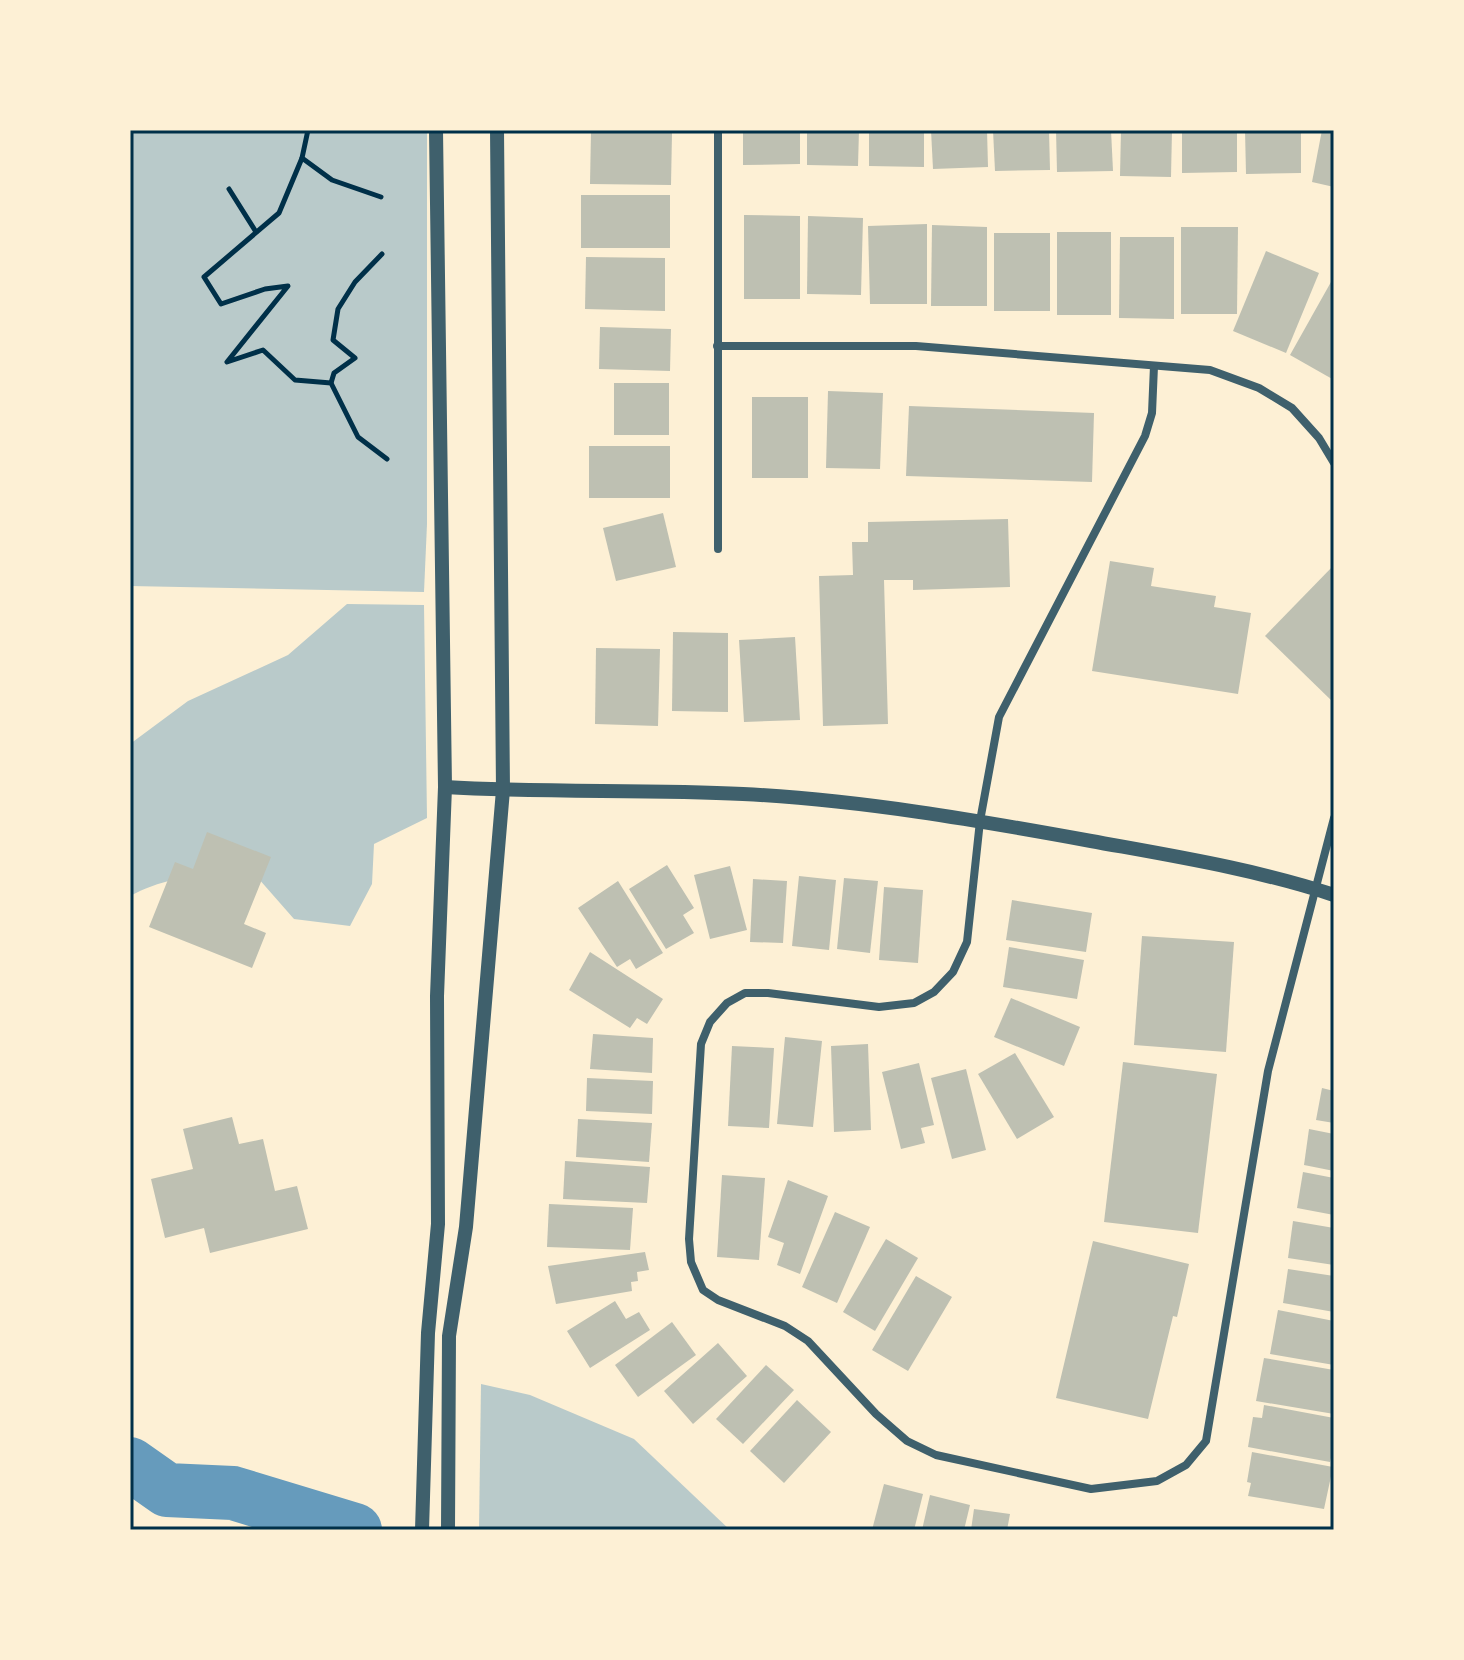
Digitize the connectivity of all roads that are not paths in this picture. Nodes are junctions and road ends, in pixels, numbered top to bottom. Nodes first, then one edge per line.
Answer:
1 (436, 130) edge
2 (497, 130) edge
3 (718, 130) edge
4 (717, 346) junction
5 (1154, 366) junction
6 (1334, 463) edge
7 (718, 549) dead end
8 (445, 787) junction
9 (503, 790) junction
10 (1334, 818) edge
11 (980, 821) junction
12 (1314, 888) junction
13 (1334, 895) edge
14 (422, 1530) edge
15 (448, 1530) edge

1 - 8 street
2 - 9 street
3 - 4 street
4 - 5 street
4 - 7 street
5 - 6 street
5 - 11 street
8 - 9 street
8 - 14 street
9 - 11 street
9 - 15 street
10 - 12 street
11 - 12 street
11 - 12 street
12 - 13 street

